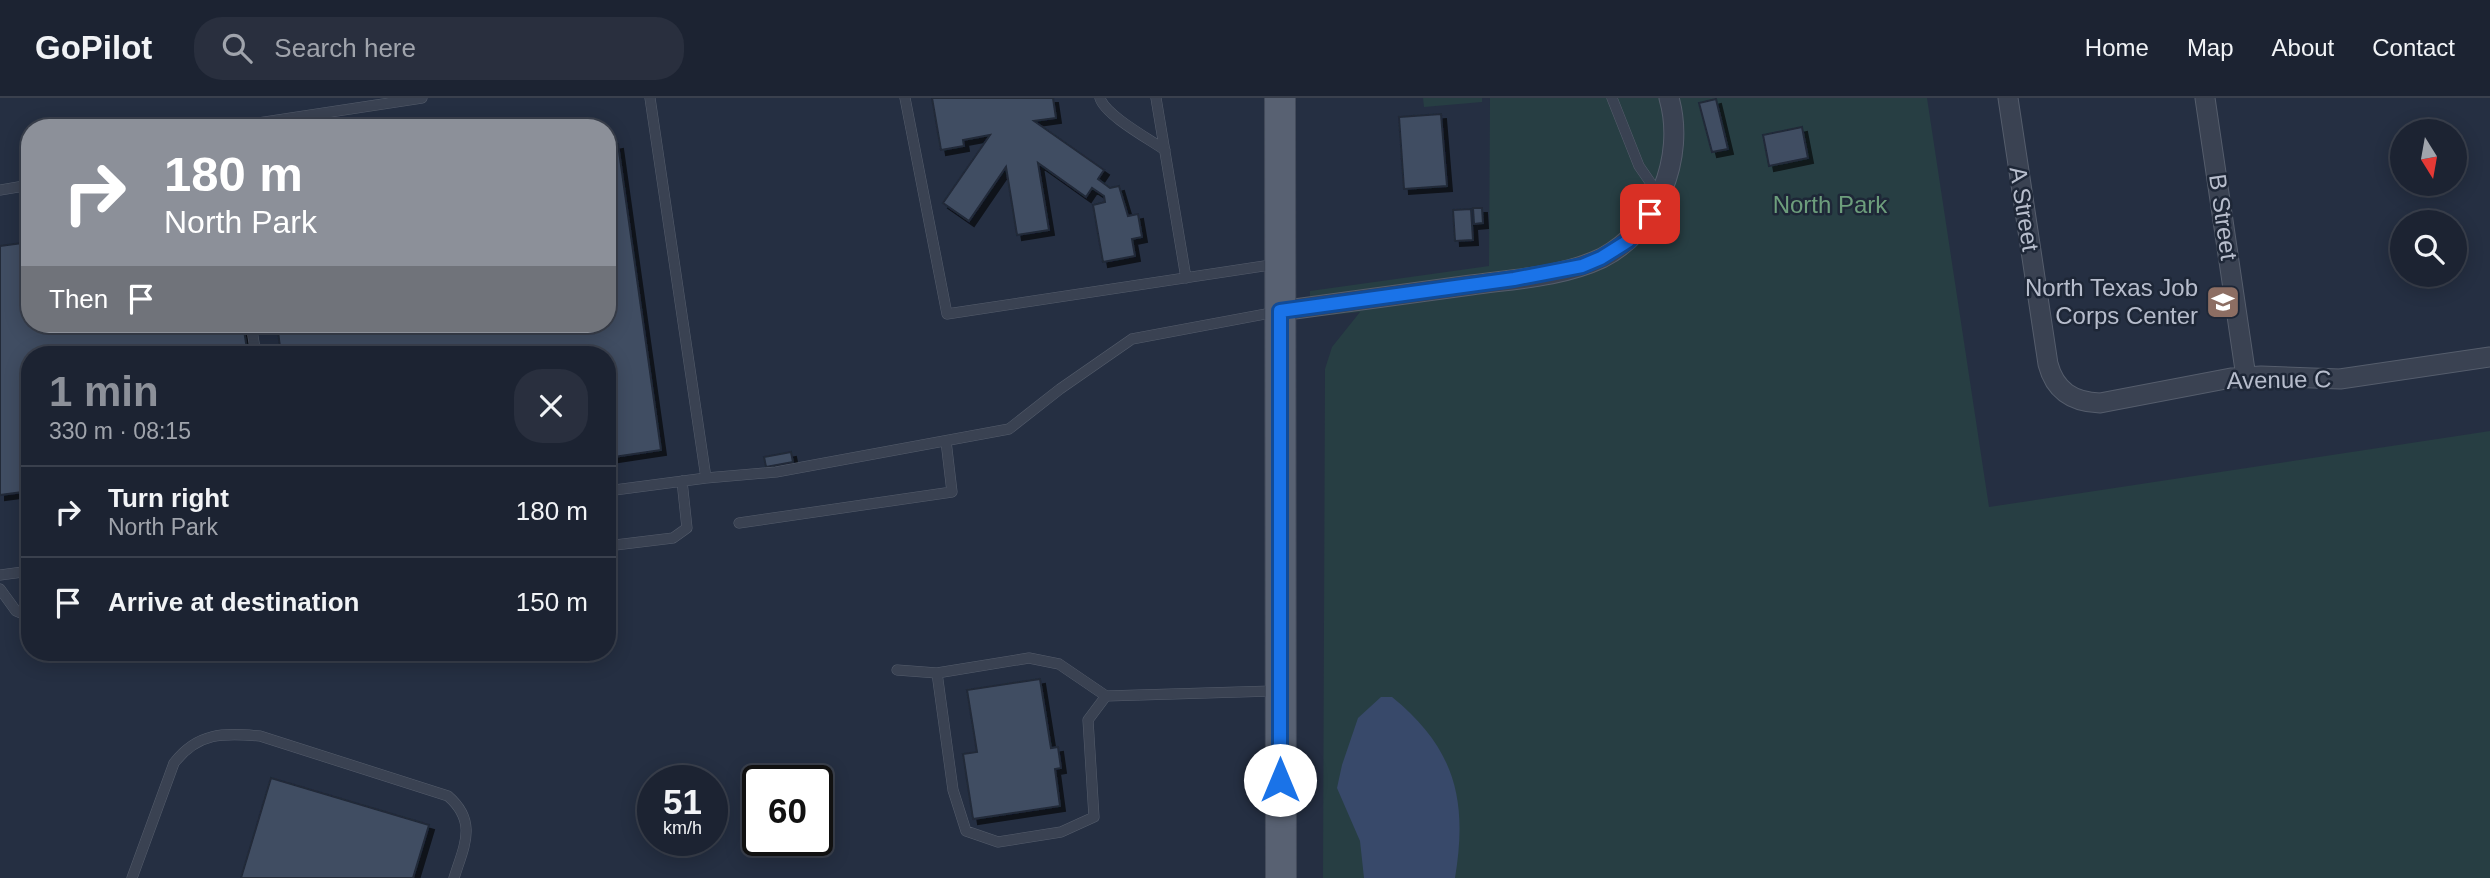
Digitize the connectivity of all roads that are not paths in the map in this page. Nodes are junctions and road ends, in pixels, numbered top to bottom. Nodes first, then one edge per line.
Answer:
1 (422, 98) edge
2 (650, 98) edge
3 (905, 98) edge
4 (1100, 98) edge
5 (1156, 98) edge
6 (1280, 98) edge
7 (1612, 98) edge
8 (1669, 98) edge
9 (2008, 98) edge
10 (2205, 98) edge
11 (284, 119) edge
12 (1165, 150) junction
13 (21, 186) edge
14 (0, 190) edge
15 (1659, 195) junction
16 (1281, 264) junction
17 (1186, 278) junction
18 (1280, 311) junction
19 (2490, 357) edge
20 (2246, 377) junction
21 (2068, 396) joint
22 (946, 441) junction
23 (706, 478) junction
24 (682, 481) junction
25 (616, 490) edge
26 (738, 523) dead end
27 (616, 544) edge
28 (21, 572) edge
29 (0, 575) edge
30 (0, 589) edge
31 (21, 613) edge
32 (897, 670) dead end
33 (937, 673) junction
34 (1280, 691) junction
35 (1106, 696) junction
36 (132, 878) edge
37 (454, 878) edge
38 (1281, 878) edge

1 - 11 lane
2 - 23 lane
3 - 17 lane
4 - 12 lane
5 - 12 lane
6 - 16 main road
7 - 15 lane
8 - 15 street
9 - 21 street, A Street
10 - 20 street, B Street
12 - 17 lane
13 - 14 lane
15 - 18 street
16 - 17 lane
16 - 18 main road
18 - 22 lane
18 - 34 main road
19 - 20 street, Avenue C
20 - 21 street, Avenue C
22 - 23 lane
22 - 26 lane
23 - 24 lane
24 - 25 lane
24 - 27 lane
28 - 29 lane
30 - 31 lane
32 - 33 lane
33 - 35 lane
33 - 35 lane
34 - 35 lane
34 - 38 main road
36 - 37 lane

